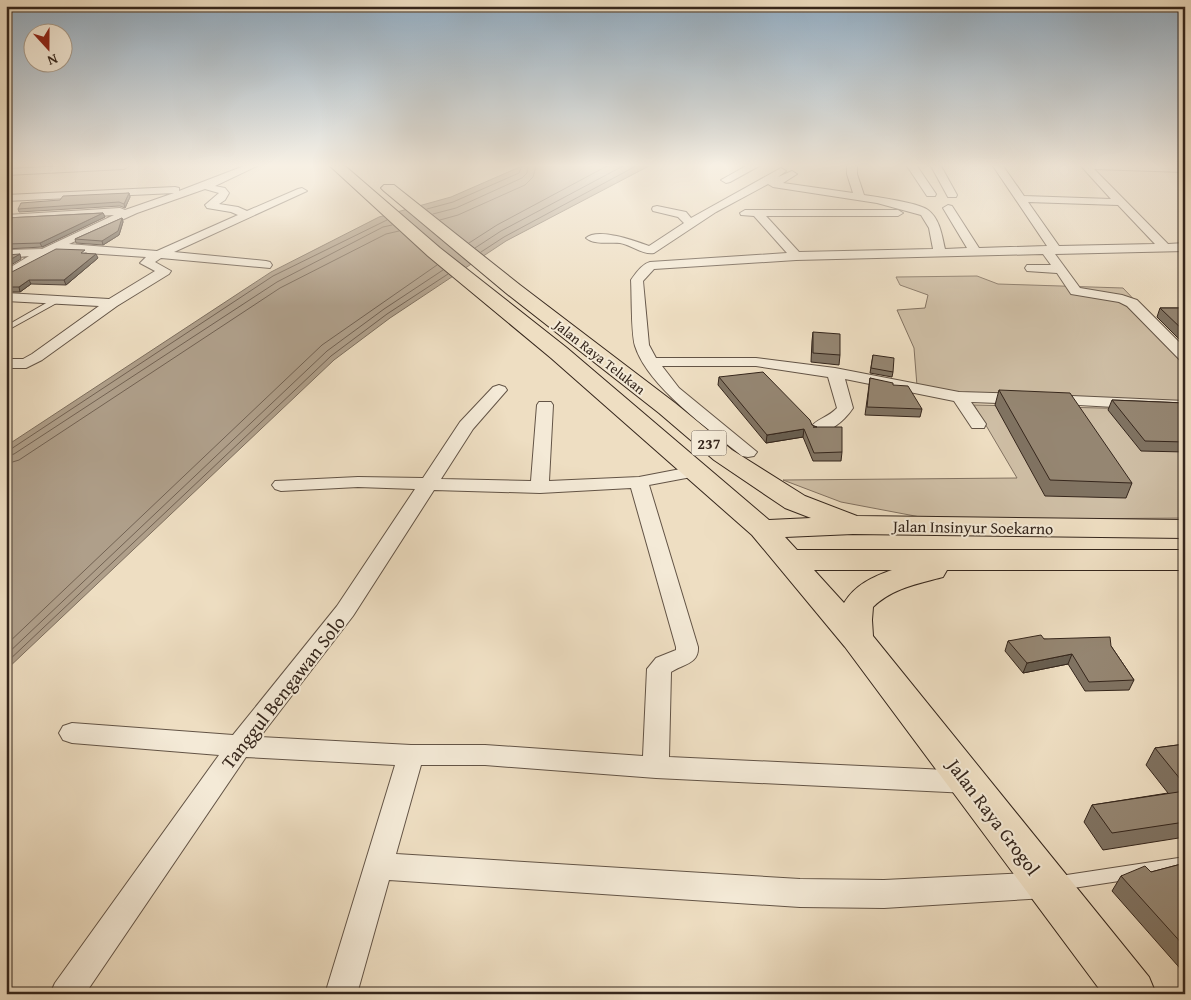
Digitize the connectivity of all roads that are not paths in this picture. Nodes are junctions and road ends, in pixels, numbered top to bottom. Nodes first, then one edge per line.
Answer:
1 (104, 213) edge
2 (131, 213) edge
3 (241, 213) edge
4 (251, 213) edge
5 (390, 213) edge
6 (419, 213) edge
7 (675, 213) edge
8 (710, 213) edge
9 (745, 213) dead end
10 (925, 213) joint
11 (951, 213) edge
12 (1028, 213) edge
13 (1131, 213) edge
14 (758, 214) junction
15 (246, 215) junction
16 (6, 218) edge
17 (690, 224) junction
18 (592, 238) dead end
19 (1164, 247) junction
20 (1185, 247) edge
21 (51, 249) junction
22 (1050, 249) junction
23 (650, 250) junction
24 (975, 251) junction
25 (940, 252) junction
26 (6, 254) edge
27 (159, 254) junction
28 (796, 256) junction
29 (266, 265) dead end
30 (650, 266) junction
31 (1031, 268) dead end
32 (1060, 269) junction
33 (6, 275) edge
34 (6, 297) edge
35 (58, 300) junction
36 (112, 303) junction
37 (6, 329) edge
38 (569, 347) junction
39 (1185, 357) edge
40 (651, 362) junction
41 (6, 364) edge
42 (836, 373) junction
43 (499, 390) dead end
44 (959, 397) junction
45 (545, 405) dead end
46 (1185, 406) edge
47 (978, 424) dead end
48 (818, 428) edge
49 (748, 452) dead end
50 (696, 471) junction
51 (639, 482) junction
52 (281, 485) dead end
53 (427, 485) junction
54 (540, 487) junction
55 (853, 525) junction
56 (762, 529) junction
57 (1185, 529) edge
58 (790, 560) junction
59 (1185, 560) edge
60 (980, 561) junction
61 (857, 639) junction
62 (72, 733) dead end
63 (239, 746) junction
64 (411, 755) junction
65 (656, 768) junction
66 (968, 782) junction
67 (1185, 864) edge
68 (379, 866) junction
69 (1046, 885) junction
70 (66, 994) edge
71 (341, 994) edge
72 (1132, 994) edge

1 - 16 street
2 - 21 street
3 - 15 street
4 - 15 street
5 - 38 main road, Jalan Raya Telukan / 237
6 - 38 main road, Jalan Raya Telukan / 237
7 - 17 street
8 - 17 street
9 - 14 street
10 - 14 street
10 - 25 street
11 - 24 street
12 - 22 street
13 - 19 street
14 - 28 street
15 - 27 street
17 - 23 street
18 - 23 street
19 - 20 street
19 - 22 street
21 - 26 street
21 - 27 street
21 - 33 street
22 - 24 street
22 - 32 street
23 - 30 street
24 - 25 street
25 - 28 street
27 - 29 street
27 - 36 street
28 - 30 street
30 - 40 street
31 - 32 street
32 - 39 street
34 - 35 street
35 - 36 street
35 - 37 lane
36 - 41 street
38 - 50 main road, Jalan Raya Telukan / 237
38 - 55 main road, Jalan Raya Telukan / 237
40 - 42 street
40 - 49 street
42 - 44 street
42 - 48 street
43 - 53 street, Tanggul Bengawan Solo
44 - 46 street
44 - 47 street
45 - 54 street
50 - 51 street
50 - 56 main road, Jalan Raya Telukan / 237
51 - 54 street
51 - 65 street
52 - 53 street
53 - 54 street
53 - 63 street, Tanggul Bengawan Solo
55 - 56 main road, Jalan Insinyur Soekarno
55 - 57 main road, Jalan Insinyur Soekarno
56 - 58 main road, Jalan Raya Telukan
58 - 60 main road, Jalan Insinyur Soekarno
58 - 61 main road, Jalan Raya Grogol
59 - 60 main road, Jalan Insinyur Soekarno
60 - 61 main road
61 - 66 main road, Jalan Raya Grogol
62 - 63 street
63 - 64 street
63 - 70 street, Tanggul Bengawan Solo
64 - 65 street
64 - 68 street
65 - 66 street
66 - 69 main road, Jalan Raya Grogol
67 - 69 lane
68 - 69 street
68 - 71 street
69 - 72 main road, Jalan Raya Grogol

